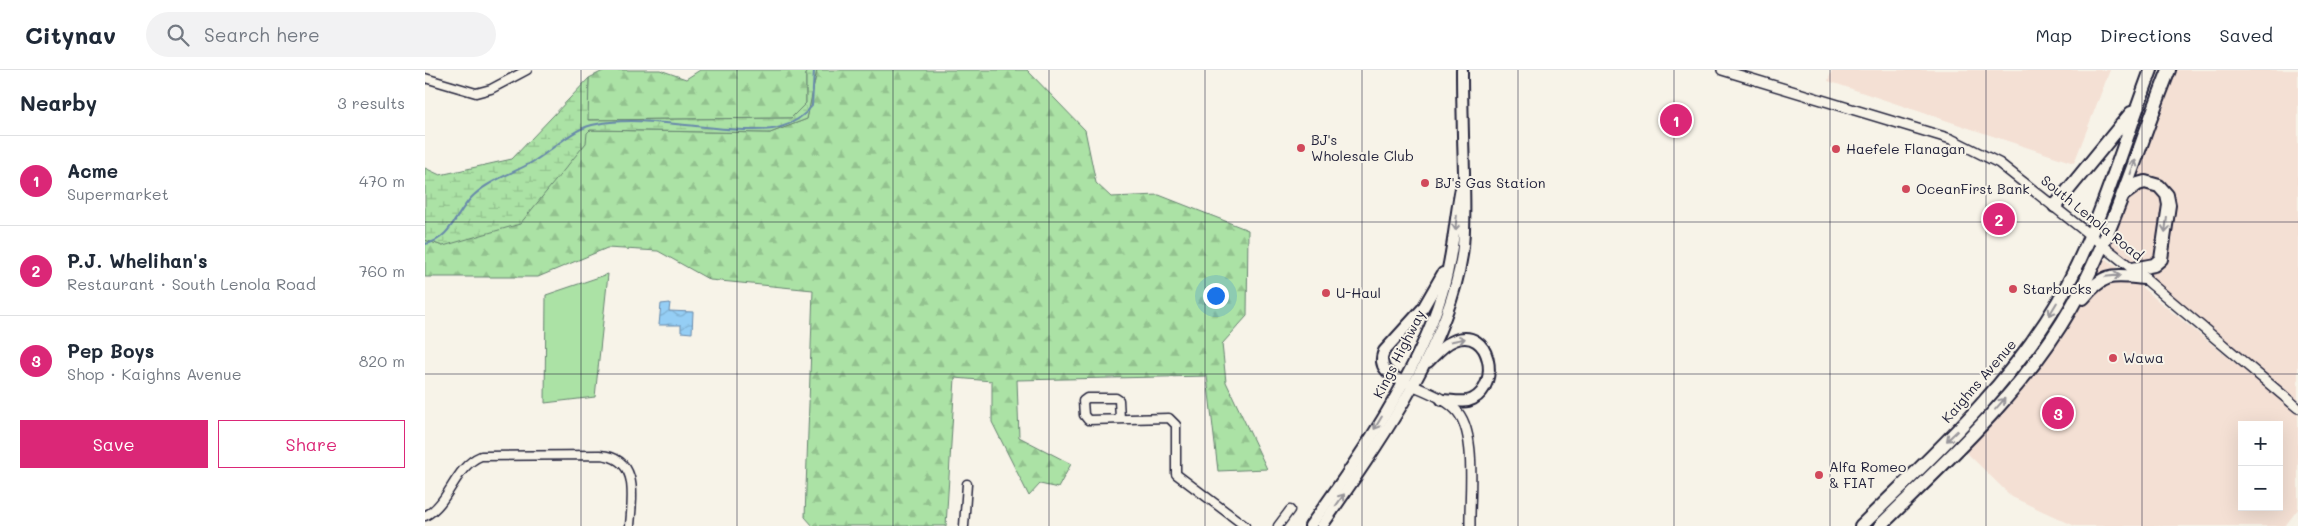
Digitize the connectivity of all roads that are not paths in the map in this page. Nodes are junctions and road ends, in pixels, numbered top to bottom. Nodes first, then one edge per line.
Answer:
1 (527, 70) edge
2 (1462, 70) edge
3 (1722, 70) edge
4 (2151, 70) edge
5 (2169, 70) edge
6 (425, 78) edge
7 (2139, 103) junction
8 (1463, 175) junction
9 (2123, 195) junction
10 (2055, 206) junction
11 (2090, 234) junction
12 (2103, 244) junction
13 (1451, 259) junction
14 (2133, 269) junction
15 (2144, 278) junction
16 (2065, 319) junction
17 (1420, 370) junction
18 (1407, 383) junction
19 (1442, 400) junction
20 (2298, 408) edge
21 (1121, 419) junction
22 (967, 484) dead end
23 (1290, 510) dead end
24 (425, 516) edge
25 (630, 526) edge
26 (964, 526) edge
27 (1245, 526) edge
28 (1278, 526) edge
29 (1310, 526) edge
30 (1322, 526) edge
31 (1469, 526) edge
32 (1861, 526) edge
33 (1880, 526) edge

1 - 6 street
2 - 8 main road, Kings Highway
3 - 10 street, South Lenola Road
4 - 7 highway, Kaighns Avenue
9 -> 5 highway
7 - 10 highway
7 - 11 highway, Kaighns Avenue
8 -> 13 main road, Kings Highway
8 - 17 main road, Kings Highway
9 - 12 highway
9 -> 14 highway
10 - 11 street, South Lenola Road
11 - 12 street, South Lenola Road
11 -> 32 highway, Kaighns Avenue
12 - 14 street, South Lenola Road
12 - 16 highway
13 - 18 main road, Kings Highway
13 - 18 main road
14 - 15 street, South Lenola Road
16 -> 15 highway
15 - 20 street, South Lenola Road
33 -> 16 highway
17 - 18 main road
17 -> 19 main road
18 - 19 street
18 -> 29 main road, Kings Highway
30 -> 18 main road, Kings Highway
19 - 31 street
21 - 21 street
21 - 27 street
22 - 26 street
23 - 28 street
24 - 25 street

